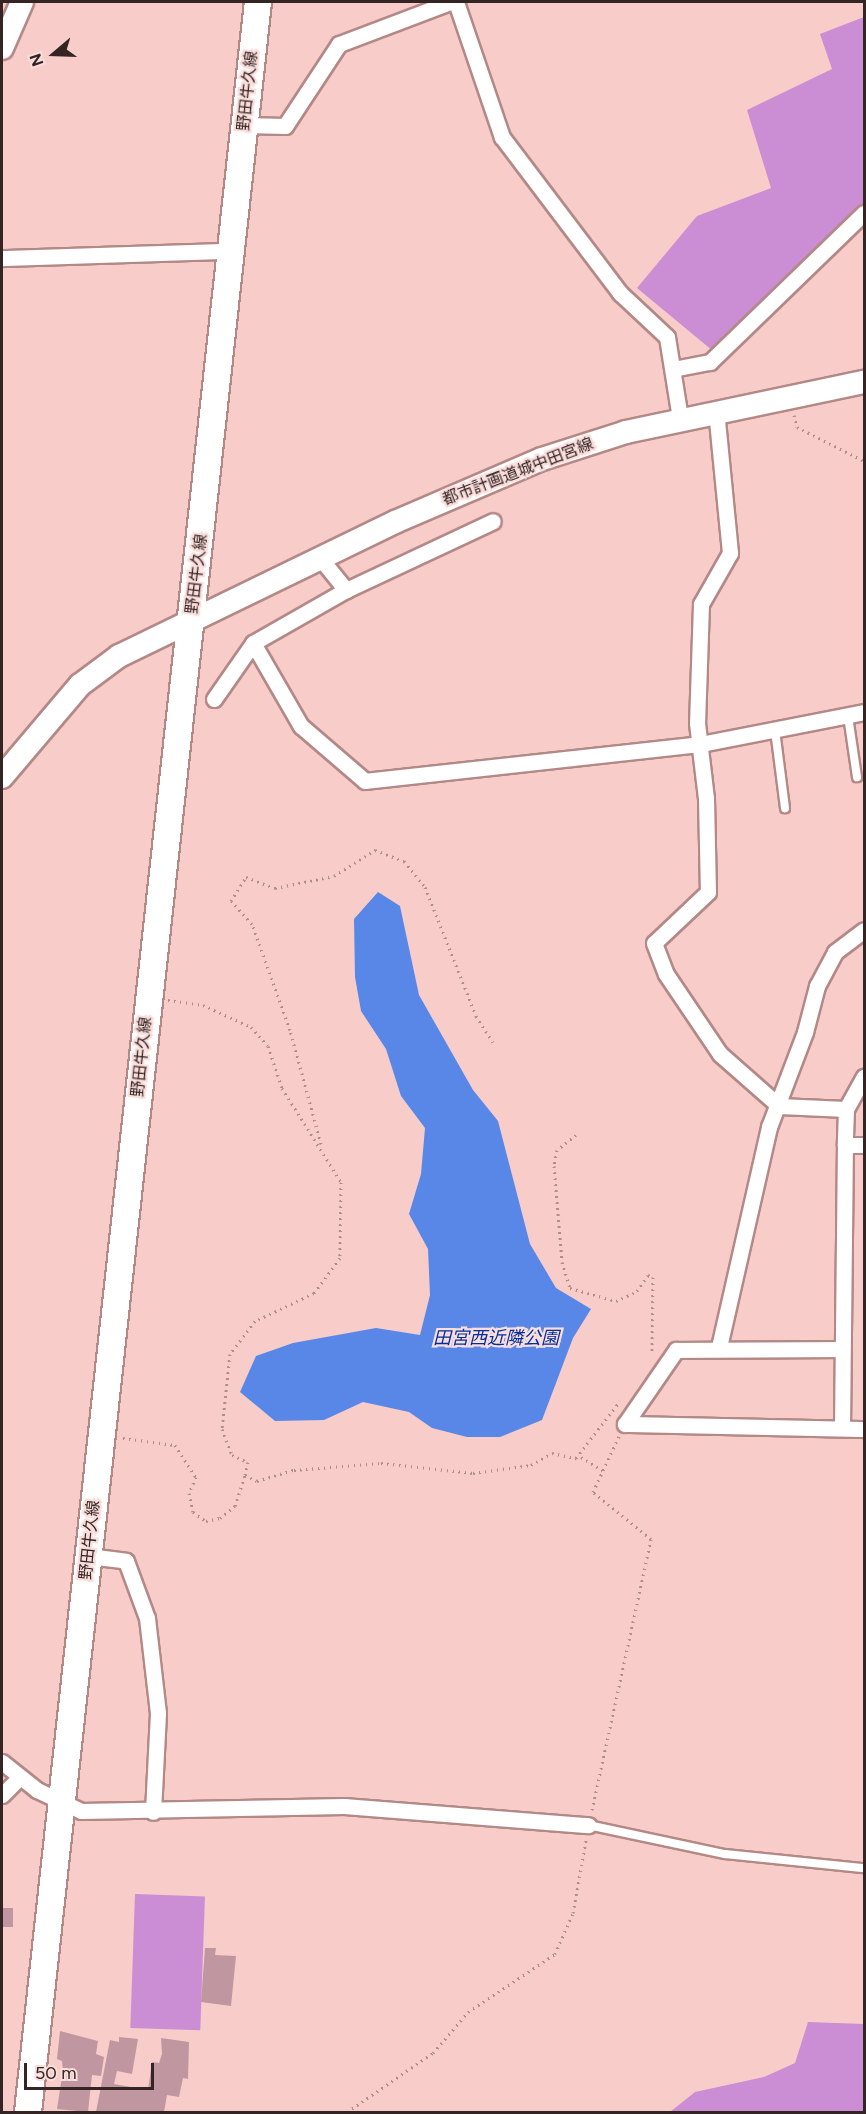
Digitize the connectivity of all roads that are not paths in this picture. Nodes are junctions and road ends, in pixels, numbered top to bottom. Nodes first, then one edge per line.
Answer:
1 (22, 2) edge
2 (258, 2) edge
3 (450, 2) edge
4 (456, 2) edge
5 (2, 48) edge
6 (245, 124) junction
7 (864, 213) edge
8 (230, 251) junction
9 (2, 258) edge
10 (673, 369) junction
11 (864, 382) edge
12 (716, 410) junction
13 (680, 418) junction
14 (493, 521) dead end
15 (321, 559) junction
16 (346, 590) junction
17 (191, 621) junction
18 (253, 643) junction
19 (213, 699) dead end
20 (864, 712) edge
21 (848, 716) junction
22 (775, 730) junction
23 (701, 744) junction
24 (2, 777) edge
25 (857, 777) dead end
26 (784, 808) dead end
27 (864, 930) edge
28 (864, 1077) edge
29 (779, 1106) junction
30 (846, 1109) junction
31 (844, 1145) junction
32 (864, 1145) edge
33 (719, 1347) junction
34 (840, 1349) junction
35 (842, 1428) junction
36 (864, 1429) edge
37 (88, 1556) junction
38 (2, 1762) edge
39 (19, 1778) junction
40 (2, 1795) edge
41 (60, 1804) junction
42 (153, 1812) junction
43 (588, 1825) joint
44 (864, 1868) edge
45 (28, 2112) edge

1 - 5 street
2 - 6 main road, 野田牛久線
3 - 6 street
4 - 10 street
6 - 8 main road, 野田牛久線
7 - 10 street
8 - 9 street
8 - 17 main road, 野田牛久線
10 - 13 street
11 - 12 street, 都市計画道城中田宮線
12 - 13 street, 都市計画道城中田宮線
12 - 23 street
13 - 15 street, 都市計画道城中田宮線
14 - 16 street
15 - 16 street
15 - 17 street, 都市計画道城中田宮線
16 - 18 street
17 - 24 street, 都市計画道城中田宮線
17 - 37 main road, 野田牛久線
18 - 19 street
18 - 23 street
20 - 21 street
21 - 22 street
21 - 25 lane
22 - 23 street
22 - 26 lane
23 - 29 street
27 - 29 street
28 - 30 street
29 - 30 street
29 - 33 street
30 - 31 street
31 - 32 street
31 - 34 street
33 - 34 street
33 - 35 street
34 - 35 street
35 - 36 street
37 - 41 main road, 野田牛久線
37 - 42 street
38 - 39 street
39 - 40 street
39 - 41 street
41 - 42 street
41 - 45 main road, 野田牛久線
42 - 43 street
43 - 44 lane

